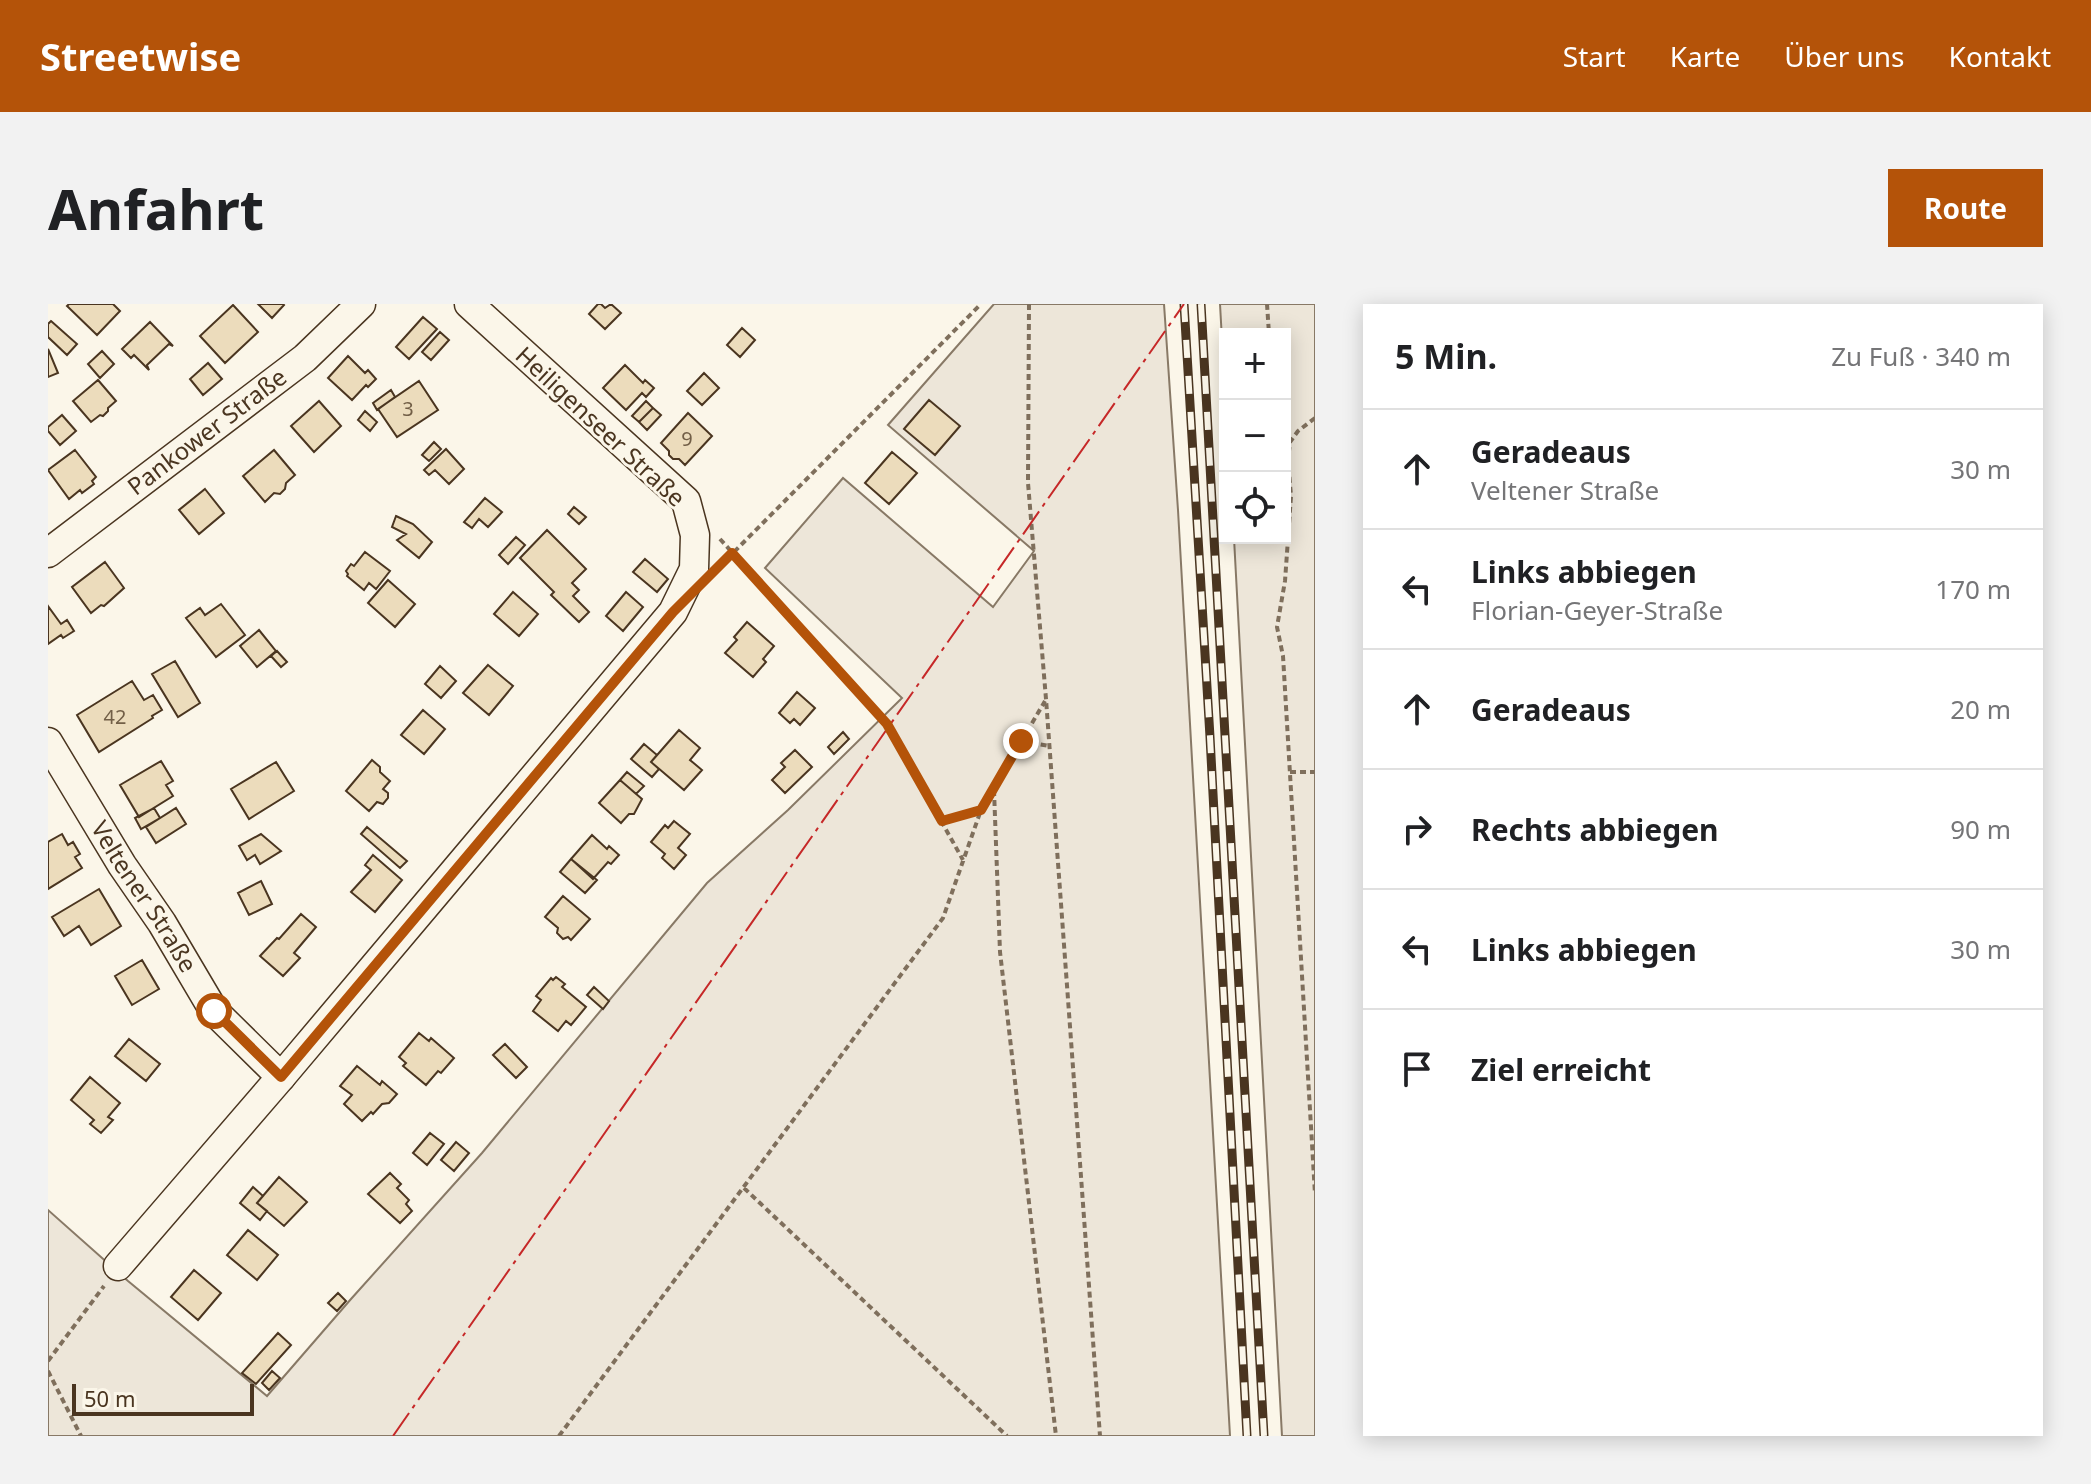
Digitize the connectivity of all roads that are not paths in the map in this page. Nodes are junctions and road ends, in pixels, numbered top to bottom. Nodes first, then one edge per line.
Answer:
1 (361, 304) edge
2 (469, 304) edge
3 (48, 553) edge
4 (48, 742) edge
5 (281, 1077) junction
6 (118, 1266) road end

1 - 3 street, Pankower Straße
2 - 5 street, Heiligenseer Straße
4 - 5 street, Veltener Straße
5 - 6 street, Heiligenseer Straße

